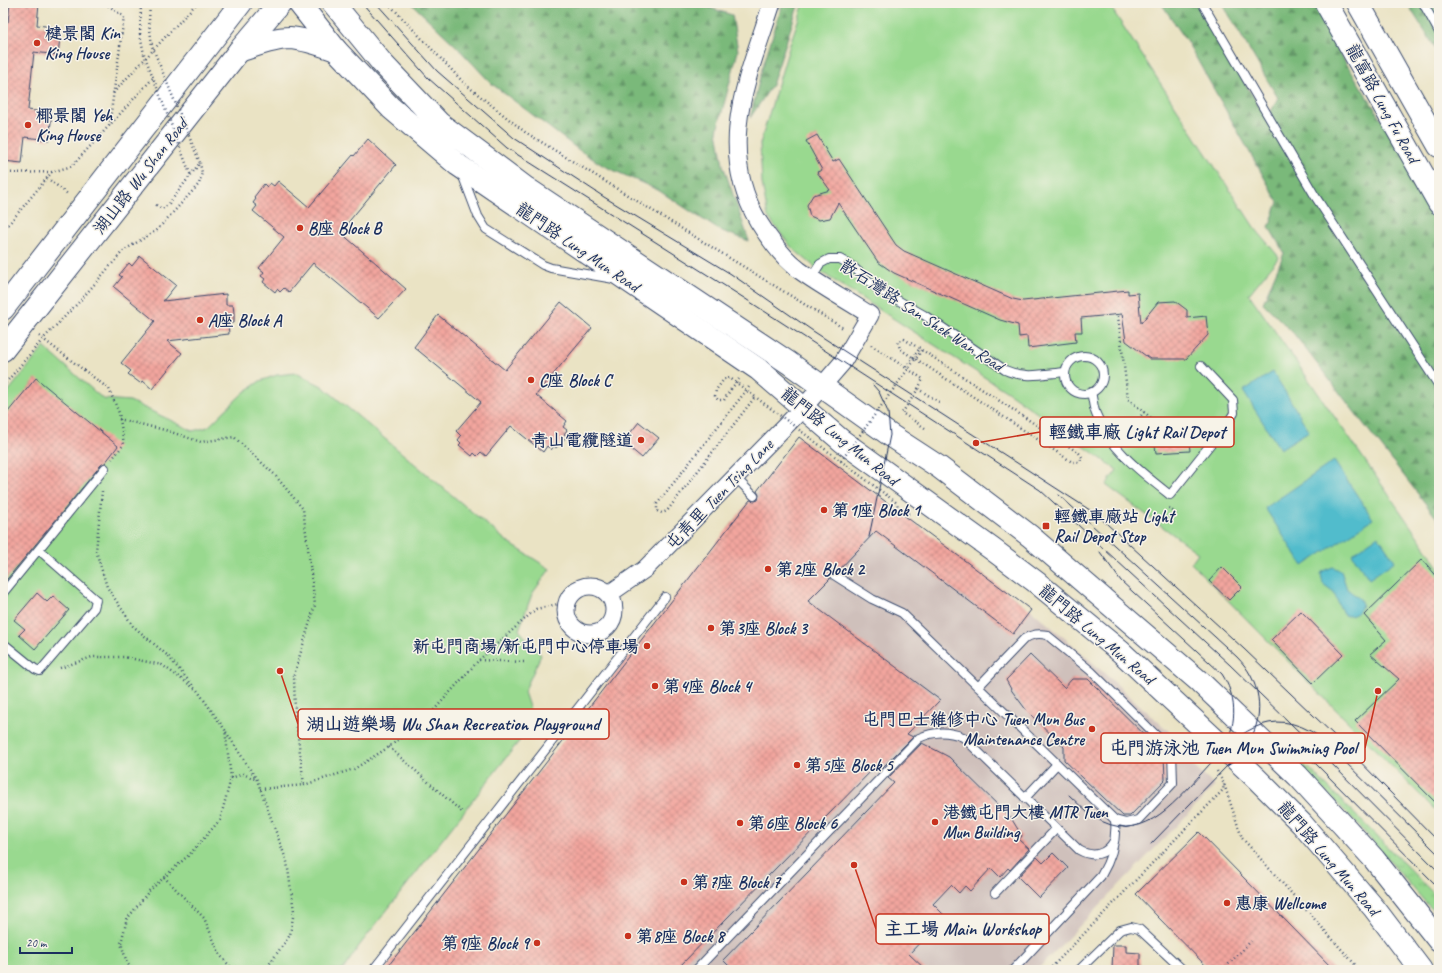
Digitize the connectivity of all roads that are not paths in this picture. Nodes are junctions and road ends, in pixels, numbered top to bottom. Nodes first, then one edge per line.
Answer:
1 (241, 3) edge
2 (280, 3) edge
3 (299, 3) edge
4 (333, 3) edge
5 (772, 3) edge
6 (1202, 3) edge
7 (1326, 3) edge
8 (1358, 3) edge
9 (1423, 3) edge
10 (1439, 32) edge
11 (336, 50) junction
12 (238, 51) junction
13 (1439, 146) edge
14 (458, 166) junction
15 (1439, 203) edge
16 (811, 278) junction
17 (629, 281) junction
18 (3, 309) edge
19 (870, 315) joint
20 (3, 350) edge
21 (1201, 366) dead end
22 (1065, 372) junction
23 (822, 386) junction
24 (1439, 386) edge
25 (1091, 392) junction
26 (803, 408) junction
27 (105, 468) road end
28 (735, 477) junction
29 (754, 496) dead end
30 (39, 550) junction
31 (834, 575) dead end
32 (3, 593) edge
33 (609, 594) junction
34 (665, 597) dead end
35 (3, 643) edge
36 (978, 687) junction
37 (1057, 764) junction
38 (1025, 798) junction
39 (1115, 820) junction
40 (1056, 829) junction
41 (1114, 841) junction
42 (995, 893) dead end
43 (1439, 940) edge
44 (372, 970) edge
45 (696, 970) edge
46 (1013, 970) edge
47 (1079, 970) edge
48 (1183, 970) edge
49 (1421, 970) edge

1 - 18 main road, 湖山路 Wu Shan Road
2 - 12 main road, 湖山路 Wu Shan Road
3 - 11 main road, 龍門路 Lung Mun Road
4 - 23 main road, 龍門路 Lung Mun Road
5 - 16 street, 散石灣路 San Shek Wan Road
6 - 24 lane
7 - 15 main road, 龍富路 Lung Fu Road
8 - 13 main road, 龍富路 Lung Fu Road
9 - 10 lane
11 - 12 main road
11 - 14 main road, 龍門路 Lung Mun Road
12 - 20 main road, 湖山路 Wu Shan Road
14 - 17 main road, 龍門路 Lung Mun Road
14 - 17 lane
16 - 19 street, 散石灣路 San Shek Wan Road
16 - 22 lane, 散石灣路 San Shek Wan Road
17 - 26 main road, 龍門路 Lung Mun Road
19 - 23 street, 屯青里 Tuen Tsing Lane
21 - 25 lane
22 - 25 lane
22 - 25 lane
23 - 26 street, 屯青里 Tuen Tsing Lane
23 - 43 main road, 龍門路 Lung Mun Road
26 - 28 street, 屯青里 Tuen Tsing Lane
26 - 49 main road, 龍門路 Lung Mun Road
27 - 30 lane
28 - 29 lane
28 - 33 street, 屯青里 Tuen Tsing Lane
30 - 32 lane
30 - 35 lane
31 - 36 lane
33 - 33 street
34 - 44 lane
36 - 37 lane
36 - 39 lane
37 - 38 lane
37 - 39 lane
38 - 40 lane
38 - 45 lane
39 - 41 lane
40 - 41 lane
40 - 42 lane
41 - 46 lane
47 - 48 lane

